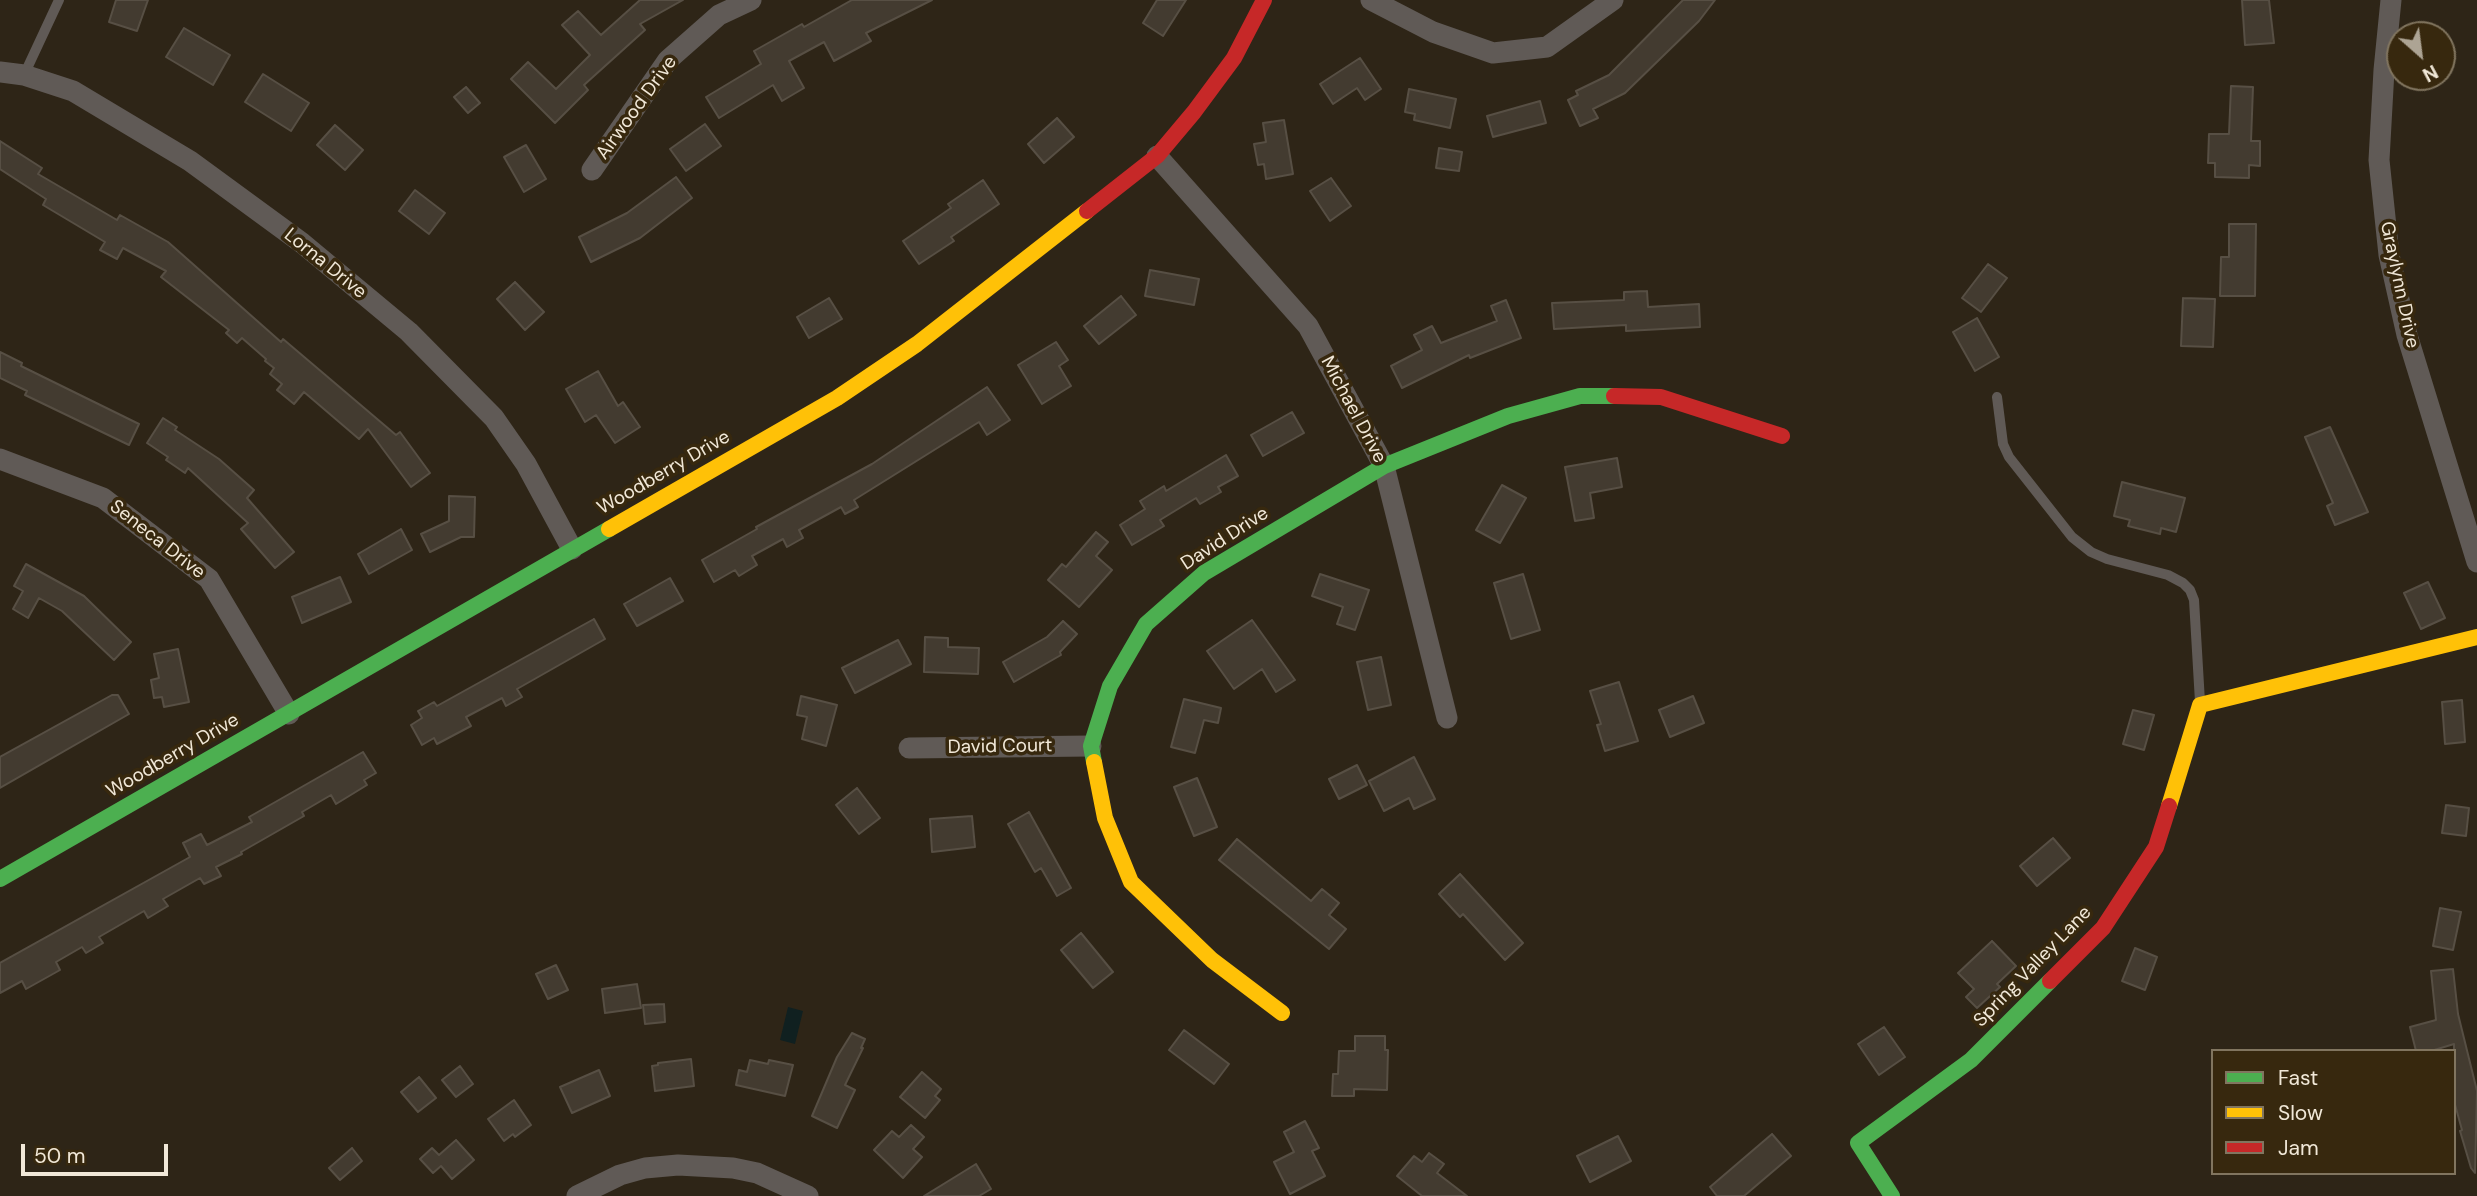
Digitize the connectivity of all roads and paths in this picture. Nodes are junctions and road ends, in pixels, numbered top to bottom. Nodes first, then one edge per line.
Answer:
1 (59, 0) edge
2 (751, 0) edge
3 (1264, 0) edge
4 (1371, 0) edge
5 (1614, 0) edge
6 (2391, 0) edge
7 (0, 72) edge
8 (24, 75) junction
9 (1157, 156) junction
10 (592, 170) dead end
11 (1997, 397) dead end
12 (1782, 436) dead end
13 (0, 459) edge
14 (1384, 466) junction
15 (572, 549) junction
16 (2477, 562) edge
17 (2477, 637) edge
18 (2200, 705) junction
19 (289, 714) junction
20 (1447, 718) dead end
21 (1091, 746) junction
22 (909, 748) dead end
23 (0, 879) edge
24 (1282, 1013) dead end
25 (577, 1196) edge
26 (808, 1196) edge
27 (1892, 1196) edge

1 - 8 lane
2 - 10 street, Airwood Drive
3 - 9 street, Woodberry Drive
4 - 5 street
6 - 16 street, Graylynn Drive
7 - 8 street, Lorna Drive
8 - 15 street, Lorna Drive
9 - 14 street, Michael Drive
9 - 15 street, Woodberry Drive
11 - 18 lane
12 - 14 street, David Drive
13 - 19 street, Seneca Drive
14 - 20 street, Michael Drive
14 - 21 street, David Drive
15 - 19 street, Woodberry Drive
17 - 18 street
18 - 27 street, Spring Valley Lane
19 - 23 street, Woodberry Drive
21 - 22 street, David Court
21 - 24 street, David Drive
25 - 26 street

